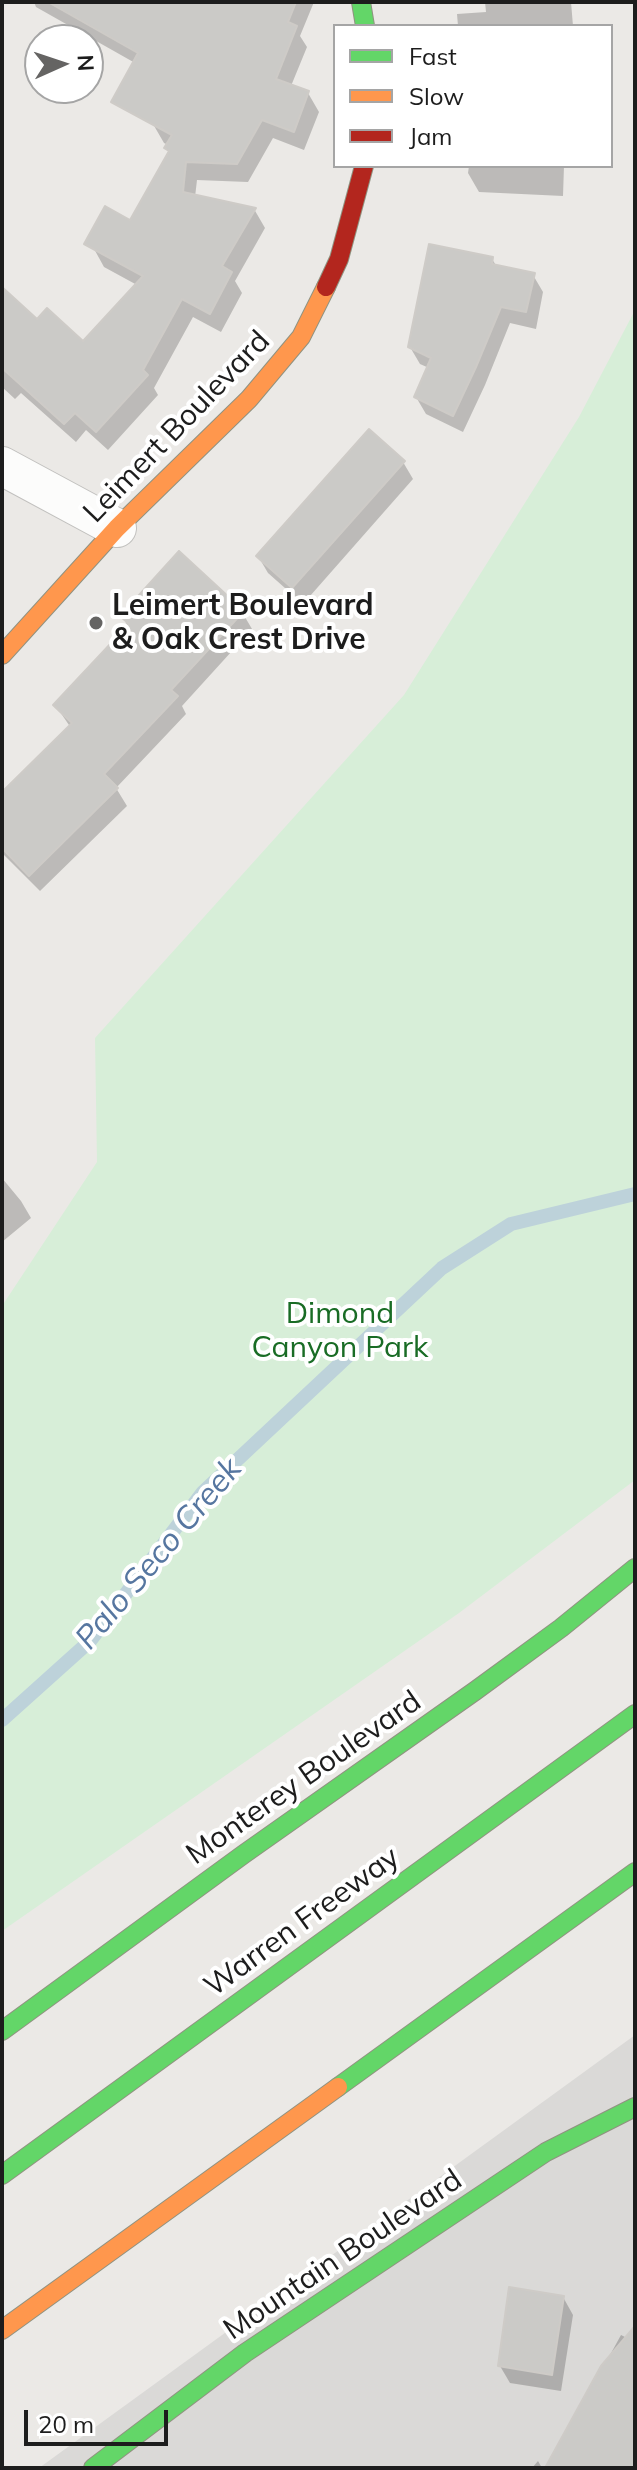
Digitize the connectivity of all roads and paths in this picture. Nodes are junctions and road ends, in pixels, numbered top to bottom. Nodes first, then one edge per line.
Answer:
1 (361, 2) edge
2 (365, 24) edge
3 (363, 168) edge
4 (2, 466) edge
5 (117, 528) junction
6 (2, 655) edge
7 (635, 1568) edge
8 (635, 1703) edge
9 (635, 1714) edge
10 (448, 1850) junction
11 (635, 1872) edge
12 (2, 2031) edge
13 (635, 2107) edge
14 (2, 2175) edge
15 (2, 2330) edge
16 (93, 2468) edge

1 - 2 main road
3 - 5 main road, Leimert Boulevard
4 - 5 street
5 - 6 main road, Leimert Boulevard
7 - 12 main road, Monterey Boulevard
8 - 10 main road
9 - 10 main road, Warren Freeway
10 - 14 main road, Warren Freeway
11 - 15 main road
13 - 16 main road, Mountain Boulevard

